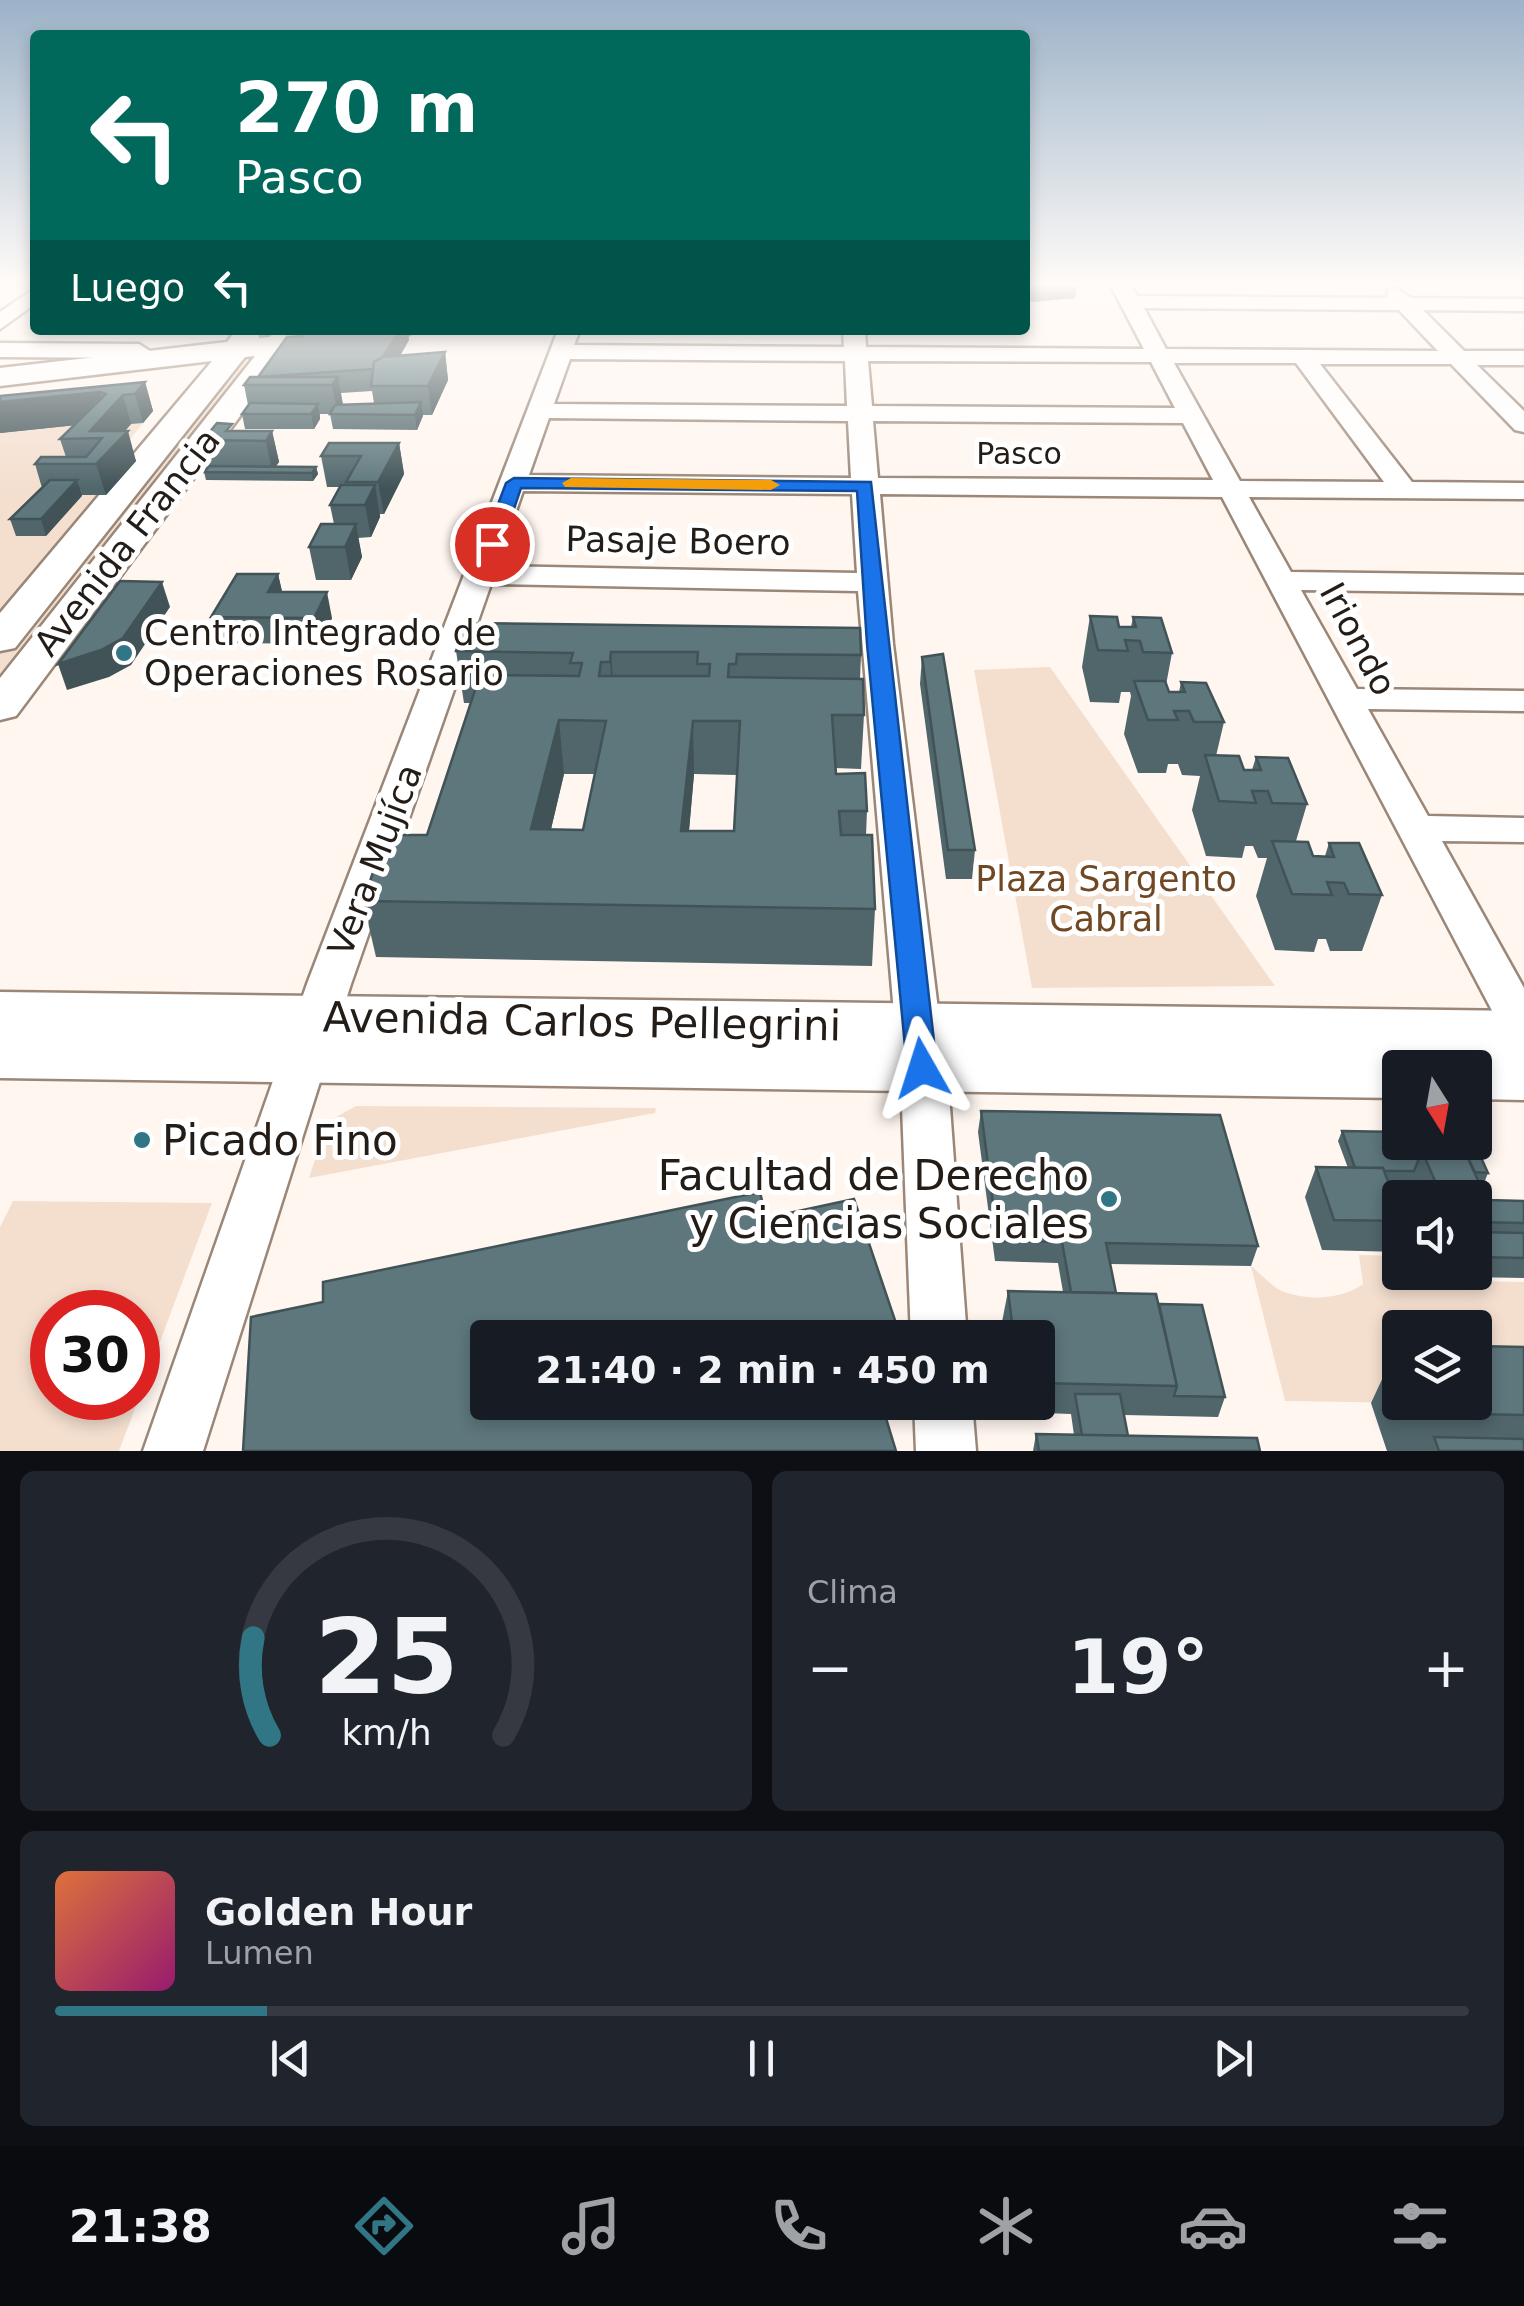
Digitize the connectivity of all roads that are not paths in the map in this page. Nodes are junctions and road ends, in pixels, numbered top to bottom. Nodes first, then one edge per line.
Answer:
1 (114, 354) edge
2 (158, 354) edge
3 (248, 354) edge
4 (256, 354) edge
5 (560, 354) edge
6 (856, 354) edge
7 (1109, 354) edge
8 (1454, 354) edge
9 (1159, 356) junction
10 (1303, 357) junction
11 (1458, 358) junction
12 (1524, 358) edge
13 (0, 366) edge
14 (0, 377) edge
15 (190, 409) junction
16 (228, 410) junction
17 (539, 411) junction
18 (860, 414) junction
19 (1192, 416) junction
20 (1524, 425) edge
21 (514, 483) junction
22 (865, 486) junction
23 (1231, 489) junction
24 (1404, 490) junction
25 (1524, 491) edge
26 (57, 572) junction
27 (482, 575) junction
28 (100, 578) junction
29 (872, 582) junction
30 (1281, 582) junction
31 (1524, 584) edge
32 (0, 640) edge
33 (1345, 699) junction
34 (1524, 701) edge
35 (0, 707) edge
36 (1415, 828) junction
37 (1524, 830) edge
38 (0, 1014) edge
39 (1524, 1031) edge
40 (312, 1038) junction
41 (919, 1046) junction
42 (0, 1055) edge
43 (1382, 1073) edge
44 (1492, 1075) edge
45 (1524, 1076) edge
46 (937, 1320) edge
47 (944, 1420) edge
48 (173, 1451) edge
49 (946, 1451) edge

1 - 13 main road
2 - 14 main road
3 - 15 main road, Avenida Francia
4 - 16 main road, Avenida Francia
5 - 17 street, Vera Mujíca
6 - 18 street
7 - 9 street
8 - 11 street
9 - 10 street
9 - 19 street, Iriondo
10 - 11 street
10 - 24 street
11 - 12 street
11 - 20 street
15 - 16 main road
15 - 26 main road, Avenida Francia
16 - 28 main road, Avenida Francia
17 - 18 street
17 - 21 street, Vera Mujíca
18 - 19 street
18 - 22 street
19 - 23 street, Iriondo
21 - 22 street, Pasco
21 - 27 street, Vera Mujíca
22 - 23 street, Pasco
22 - 29 street
23 - 24 street, Pasco
23 - 30 street, Iriondo
24 - 25 street, Pasco
26 - 28 main road
26 - 32 main road, Avenida Francia
27 - 29 street, Pasaje Boero
27 - 40 street, Vera Mujíca
28 - 35 main road, Avenida Francia
29 - 41 street
30 - 31 street
30 - 33 street, Iriondo
33 - 34 street
33 - 36 street, Iriondo
36 - 37 street
36 - 39 street, Iriondo
38 - 40 main road, Avenida Carlos Pellegrini
39 - 41 main road, Avenida Carlos Pellegrini
40 - 41 main road, Avenida Carlos Pellegrini
40 - 42 main road, Avenida Carlos Pellegrini
40 - 48 street, Vera Mujíca
41 - 43 main road, Avenida Carlos Pellegrini
41 - 46 street
44 - 45 main road
47 - 49 street

